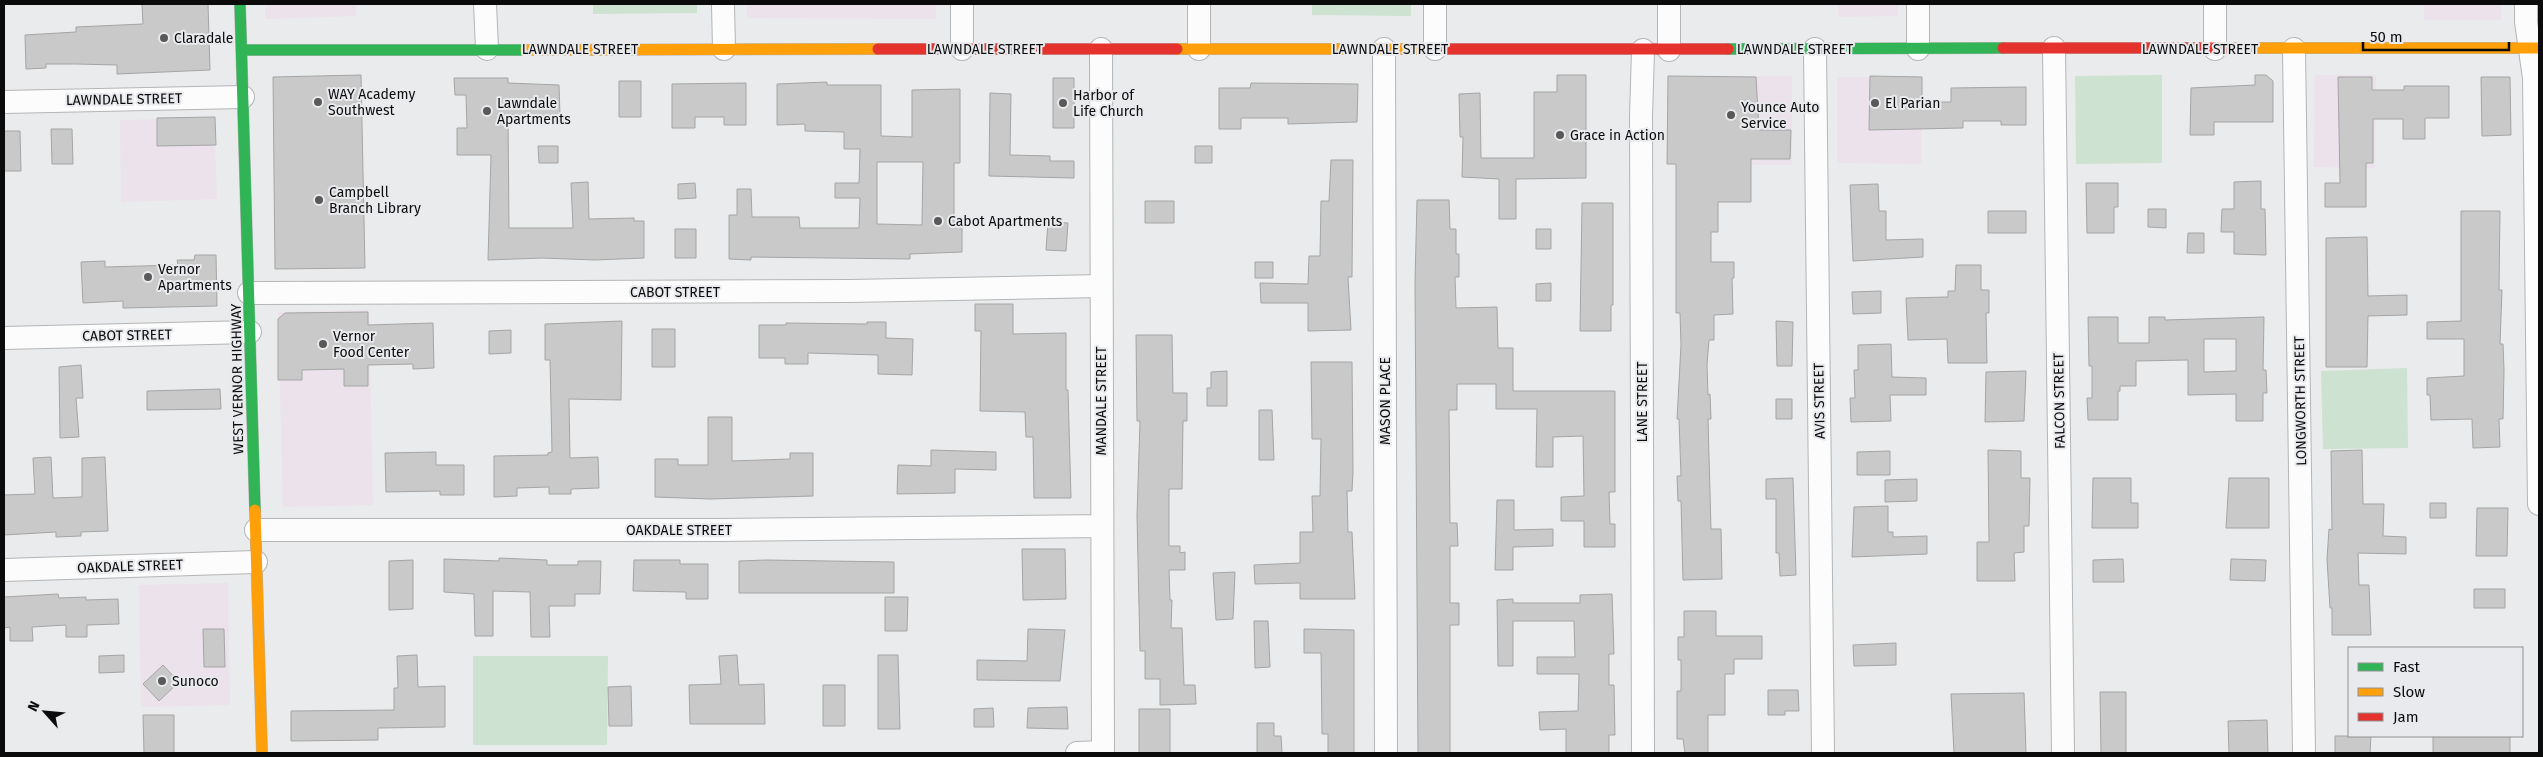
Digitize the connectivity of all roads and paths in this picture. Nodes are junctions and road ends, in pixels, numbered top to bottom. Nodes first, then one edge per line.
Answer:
1 (240, 4) edge
2 (485, 4) edge
3 (723, 4) edge
4 (962, 4) edge
5 (1199, 4) edge
6 (1435, 4) edge
7 (1669, 4) edge
8 (1918, 4) edge
9 (2215, 4) edge
10 (2526, 4) edge
11 (2054, 48) junction
12 (2535, 48) edge
13 (487, 49) junction
14 (724, 49) junction
15 (962, 49) junction
16 (1101, 49) junction
17 (1199, 49) junction
18 (1384, 49) junction
19 (1435, 49) junction
20 (1815, 49) junction
21 (1918, 49) junction
22 (2215, 49) junction
23 (2294, 49) junction
24 (242, 50) junction
25 (1643, 50) junction
26 (1669, 50) junction
27 (243, 97) junction
28 (4, 102) edge
29 (1101, 286) junction
30 (250, 293) junction
31 (250, 332) junction
32 (4, 338) edge
33 (2539, 504) edge
34 (1102, 526) junction
35 (256, 530) junction
36 (256, 562) junction
37 (4, 570) edge
38 (262, 753) edge
39 (1077, 753) edge
40 (1103, 753) edge
41 (1386, 753) edge
42 (1643, 753) edge
43 (1824, 753) edge
44 (2063, 753) edge
45 (2304, 753) edge

1 - 24 street, WEST VERNOR HIGHWAY
2 - 13 street
3 - 14 street
4 - 15 street
5 - 17 street
6 - 19 street
7 - 26 street
8 - 21 street
9 - 22 street
10 - 12 street
11 - 21 street, LAWNDALE STREET
11 - 22 street, LAWNDALE STREET
11 - 44 street, FALCON STREET
12 - 23 street, LAWNDALE STREET
12 - 33 street
13 - 14 street, LAWNDALE STREET
13 - 24 street, LAWNDALE STREET
14 - 15 street, LAWNDALE STREET
15 - 16 street, LAWNDALE STREET
16 - 17 street, LAWNDALE STREET
16 - 29 street, MANDALE STREET
17 - 18 street, LAWNDALE STREET
18 - 19 street, LAWNDALE STREET
18 - 41 street, MASON PLACE
19 - 25 street, LAWNDALE STREET
20 - 21 street, LAWNDALE STREET
20 - 26 street, LAWNDALE STREET
20 - 43 street, AVIS STREET
22 - 23 street, LAWNDALE STREET
23 - 45 street, LONGWORTH STREET
24 - 27 street, WEST VERNOR HIGHWAY
25 - 26 street, LAWNDALE STREET
25 - 42 street, LANE STREET
27 - 28 street, LAWNDALE STREET
27 - 30 street, WEST VERNOR HIGHWAY
29 - 30 street, CABOT STREET
29 - 34 street, MANDALE STREET
30 - 31 street, WEST VERNOR HIGHWAY
31 - 32 street, CABOT STREET
31 - 35 street, WEST VERNOR HIGHWAY
34 - 35 street, OAKDALE STREET
34 - 40 street, MANDALE STREET
35 - 36 street, WEST VERNOR HIGHWAY
36 - 37 street, OAKDALE STREET
36 - 38 street, WEST VERNOR HIGHWAY
39 - 40 street

